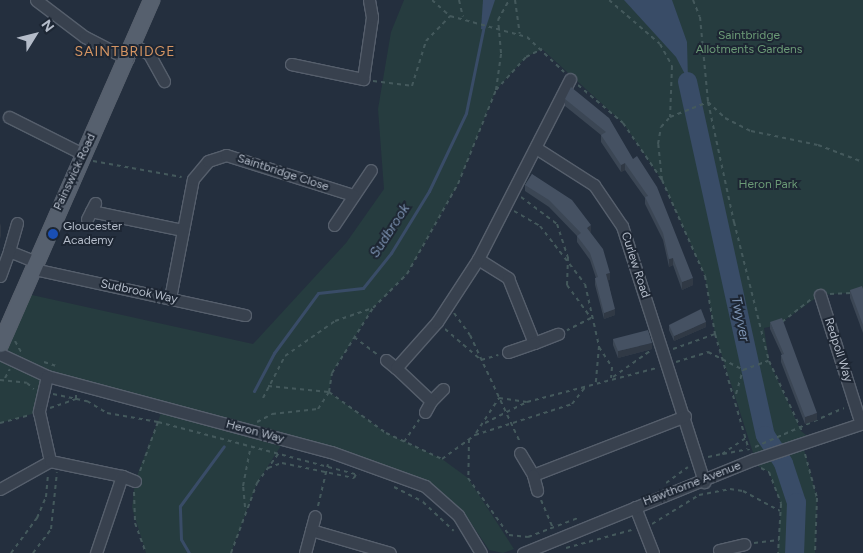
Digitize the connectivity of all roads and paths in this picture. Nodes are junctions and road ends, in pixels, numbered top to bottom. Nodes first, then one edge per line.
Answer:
1 (36, 0) edge
2 (151, 0) edge
3 (369, 0) edge
4 (432, 0) edge
5 (459, 0) edge
6 (509, 0) edge
7 (515, 0) edge
8 (609, 0) edge
9 (693, 0) edge
10 (450, 16) junction
11 (463, 18) junction
12 (498, 27) junction
13 (520, 34) junction
14 (542, 48) junction
15 (131, 52) junction
16 (291, 64) dead end
17 (570, 79) junction
18 (368, 80) junction
19 (164, 81) dead end
20 (496, 90) junction
21 (708, 102) junction
22 (9, 117) dead end
23 (670, 117) junction
24 (536, 148) junction
25 (82, 156) junction
26 (863, 162) edge
27 (371, 170) dead end
28 (193, 179) junction
29 (662, 180) junction
30 (513, 191) junction
31 (352, 195) junction
32 (507, 208) junction
33 (91, 211) dead end
34 (17, 223) dead end
35 (334, 225) dead end
36 (183, 230) junction
37 (10, 251) junction
38 (568, 257) junction
39 (478, 259) junction
40 (35, 265) junction
41 (0, 276) edge
42 (854, 293) edge
43 (170, 298) junction
44 (819, 303) junction
45 (448, 306) junction
46 (373, 308) junction
47 (241, 310) dead end
48 (591, 318) junction
49 (437, 322) junction
50 (778, 325) edge
51 (17, 334) dead end
52 (558, 334) joint
53 (716, 334) junction
54 (354, 337) junction
55 (534, 343) junction
56 (0, 344) edge
57 (599, 346) junction
58 (662, 348) junction
59 (508, 352) joint
60 (0, 354) edge
61 (28, 356) dead end
62 (722, 356) junction
63 (35, 358) dead end
64 (386, 360) joint
65 (481, 360) junction
66 (769, 361) junction
67 (668, 365) junction
68 (396, 368) junction
69 (65, 370) dead end
70 (743, 370) junction
71 (47, 376) junction
72 (611, 378) junction
73 (0, 380) edge
74 (78, 384) junction
75 (596, 384) junction
76 (268, 386) junction
77 (586, 386) junction
78 (443, 389) dead end
79 (39, 392) junction
80 (329, 392) junction
81 (736, 396) junction
82 (263, 398) dead end
83 (499, 398) junction
84 (76, 399) junction
85 (431, 401) junction
86 (527, 402) junction
87 (856, 404) junction
88 (425, 412) joint
89 (507, 412) junction
90 (685, 416) junction
91 (512, 420) junction
92 (485, 423) junction
93 (862, 423) edge
94 (242, 429) junction
95 (475, 435) junction
96 (747, 437) junction
97 (804, 437) junction
98 (469, 439) junction
99 (404, 442) junction
100 (749, 449) junction
101 (250, 450) dead end
102 (279, 453) junction
103 (520, 453) joint
104 (722, 454) junction
105 (755, 456) junction
106 (699, 459) junction
107 (328, 464) junction
108 (52, 465) junction
109 (266, 469) junction
110 (326, 473) junction
111 (356, 474) junction
112 (533, 475) junction
113 (122, 476) junction
114 (363, 476) dead end
115 (136, 482) dead end
116 (704, 482) junction
117 (385, 483) dead end
118 (662, 485) dead end
119 (0, 489) edge
120 (537, 490) joint
121 (635, 507) junction
122 (246, 509) junction
123 (780, 511) junction
124 (315, 516) joint
125 (580, 517) dead end
126 (553, 528) junction
127 (644, 528) junction
128 (311, 530) junction
129 (461, 538) dead end
130 (779, 540) junction
131 (744, 544) joint
132 (559, 550) dead end
133 (719, 551) edge
134 (11, 553) edge
135 (33, 553) edge
136 (96, 553) edge
137 (231, 553) edge
138 (305, 553) edge
139 (390, 553) edge
140 (481, 553) edge
141 (523, 553) edge
142 (653, 553) edge
143 (707, 553) edge
144 (778, 553) edge
145 (815, 553) edge

1 - 15 street
2 - 15 main road, Painswick Road
3 - 18 street
4 - 10 path
5 - 11 path
6 - 12 path
7 - 13 path
8 - 23 path
9 - 21 path
10 - 11 path
10 - 18 path
11 - 12 path
12 - 13 path
12 - 20 path
13 - 14 path
14 - 17 path
14 - 20 path
15 - 19 street
15 - 25 main road, Painswick Road
16 - 18 street
17 - 24 street
17 - 29 path
20 - 46 path
21 - 23 path
21 - 26 path
21 - 66 path
22 - 25 street
23 - 29 path
24 - 30 street
24 - 58 street, Curlew Road
25 - 28 path
25 - 40 main road, Painswick Road
27 - 31 street
28 - 31 street, Saintbridge Close
28 - 36 street
29 - 53 path
30 - 32 street
30 - 38 path
31 - 35 street
32 - 38 path
32 - 39 street
33 - 36 street
34 - 37 street
36 - 43 street
37 - 40 street, Sudbrook Way
37 - 41 street
38 - 48 path
38 - 48 path
39 - 45 street
39 - 55 street
40 - 43 street, Sudbrook Way
40 - 56 main road, Painswick Road
42 - 44 path
43 - 47 street, Sudbrook Way
44 - 50 path
44 - 87 street, Redpoll Way
45 - 49 street
45 - 65 path
46 - 54 path
46 - 76 path
48 - 52 path
48 - 57 path
49 - 65 path
49 - 68 street
51 - 61 path
52 - 55 street
53 - 58 path
53 - 62 path
54 - 64 path
54 - 80 path
55 - 59 street
57 - 72 path
57 - 75 path
58 - 67 street, Curlew Road
58 - 72 path
59 - 65 path
60 - 71 street, Heron Way
62 - 67 path
62 - 70 path
62 - 81 path
63 - 69 path
64 - 68 street
65 - 83 path
66 - 70 path
66 - 97 path
67 - 72 path
67 - 90 street, Curlew Road
68 - 85 street
70 - 81 path
71 - 74 street, Heron Way
71 - 79 street
72 - 75 path
73 - 79 path
74 - 84 path
74 - 94 street, Heron Way
75 - 77 path
76 - 80 path
76 - 82 path
77 - 86 path
77 - 91 path
78 - 85 street
79 - 84 path
79 - 108 street
80 - 94 path
80 - 99 path
81 - 96 path
83 - 86 path
83 - 89 path
83 - 92 path
84 - 102 path
85 - 88 street
86 - 89 path
87 - 93 street, Redpoll Way
87 - 97 path
88 - 99 path
89 - 91 path
89 - 92 path
90 - 106 street, Curlew Road
90 - 112 street
91 - 95 path
91 - 103 path
92 - 95 path
93 - 97 street, Hawthorne Avenue
94 - 140 street, Heron Way
95 - 98 path
96 - 100 path
96 - 104 path
97 - 105 street, Hawthorne Avenue
97 - 105 path
97 - 145 path
98 - 99 path
98 - 126 path
100 - 104 path
100 - 105 path
100 - 105 path
101 - 122 path
102 - 107 path
102 - 109 path
103 - 112 street
104 - 106 path
105 - 116 street, Hawthorne Avenue
105 - 123 path
106 - 116 street, Curlew Road
106 - 118 path
107 - 110 path
107 - 111 path
108 - 113 street
108 - 119 street
108 - 134 path
108 - 135 path
109 - 110 path
109 - 122 path
110 - 111 path
110 - 124 path
111 - 114 path
112 - 120 street
113 - 115 street
113 - 136 street
116 - 121 street, Hawthorne Avenue
117 - 129 path
120 - 126 path
121 - 127 street
121 - 141 street, Hawthorne Avenue
122 - 137 path
123 - 127 path
123 - 130 path
124 - 128 street
125 - 126 path
127 - 132 path
127 - 142 street
128 - 138 street
128 - 139 street
130 - 131 path
130 - 144 path
131 - 133 street
133 - 143 street

